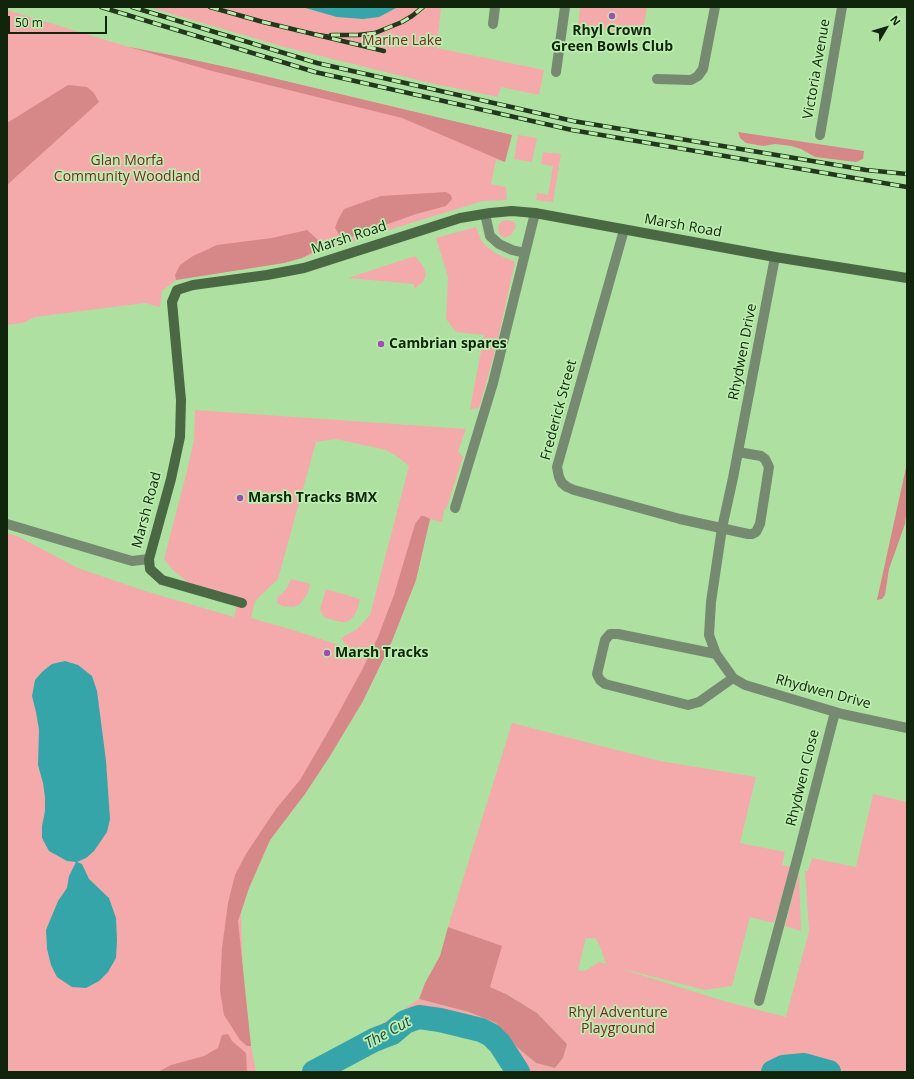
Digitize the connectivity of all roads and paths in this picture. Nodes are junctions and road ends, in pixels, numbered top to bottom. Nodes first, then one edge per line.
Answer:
1 (495, 7) edge
2 (565, 7) edge
3 (715, 7) edge
4 (842, 7) edge
5 (493, 24) dead end
6 (556, 72) dead end
7 (658, 79) dead end
8 (820, 135) dead end
9 (535, 213) junction
10 (484, 214) junction
11 (624, 230) junction
12 (525, 253) junction
13 (775, 256) junction
14 (907, 278) edge
15 (738, 452) junction
16 (455, 508) dead end
17 (7, 524) edge
18 (722, 528) junction
19 (148, 559) junction
20 (242, 602) dead end
21 (716, 654) junction
22 (734, 678) junction
23 (834, 712) junction
24 (907, 728) edge
25 (759, 1002) dead end

1 - 5 street
2 - 6 street
3 - 7 street
4 - 8 street, Victoria Avenue
9 - 10 street, Marsh Road
9 - 11 street, Marsh Road
9 - 12 street
10 - 12 street
10 - 19 street, Marsh Road
11 - 13 street, Marsh Road
11 - 18 street, Frederick Street
12 - 16 street
13 - 14 street, Marsh Road
13 - 15 street, Rhydwen Drive
15 - 18 street, Rhydwen Drive
15 - 18 street
17 - 19 street
18 - 21 street, Rhydwen Drive
19 - 20 street, Marsh Road
21 - 22 street, Rhydwen Drive
21 - 22 street
22 - 23 street, Rhydwen Drive
23 - 24 street, Rhydwen Drive
23 - 25 street, Rhydwen Close

